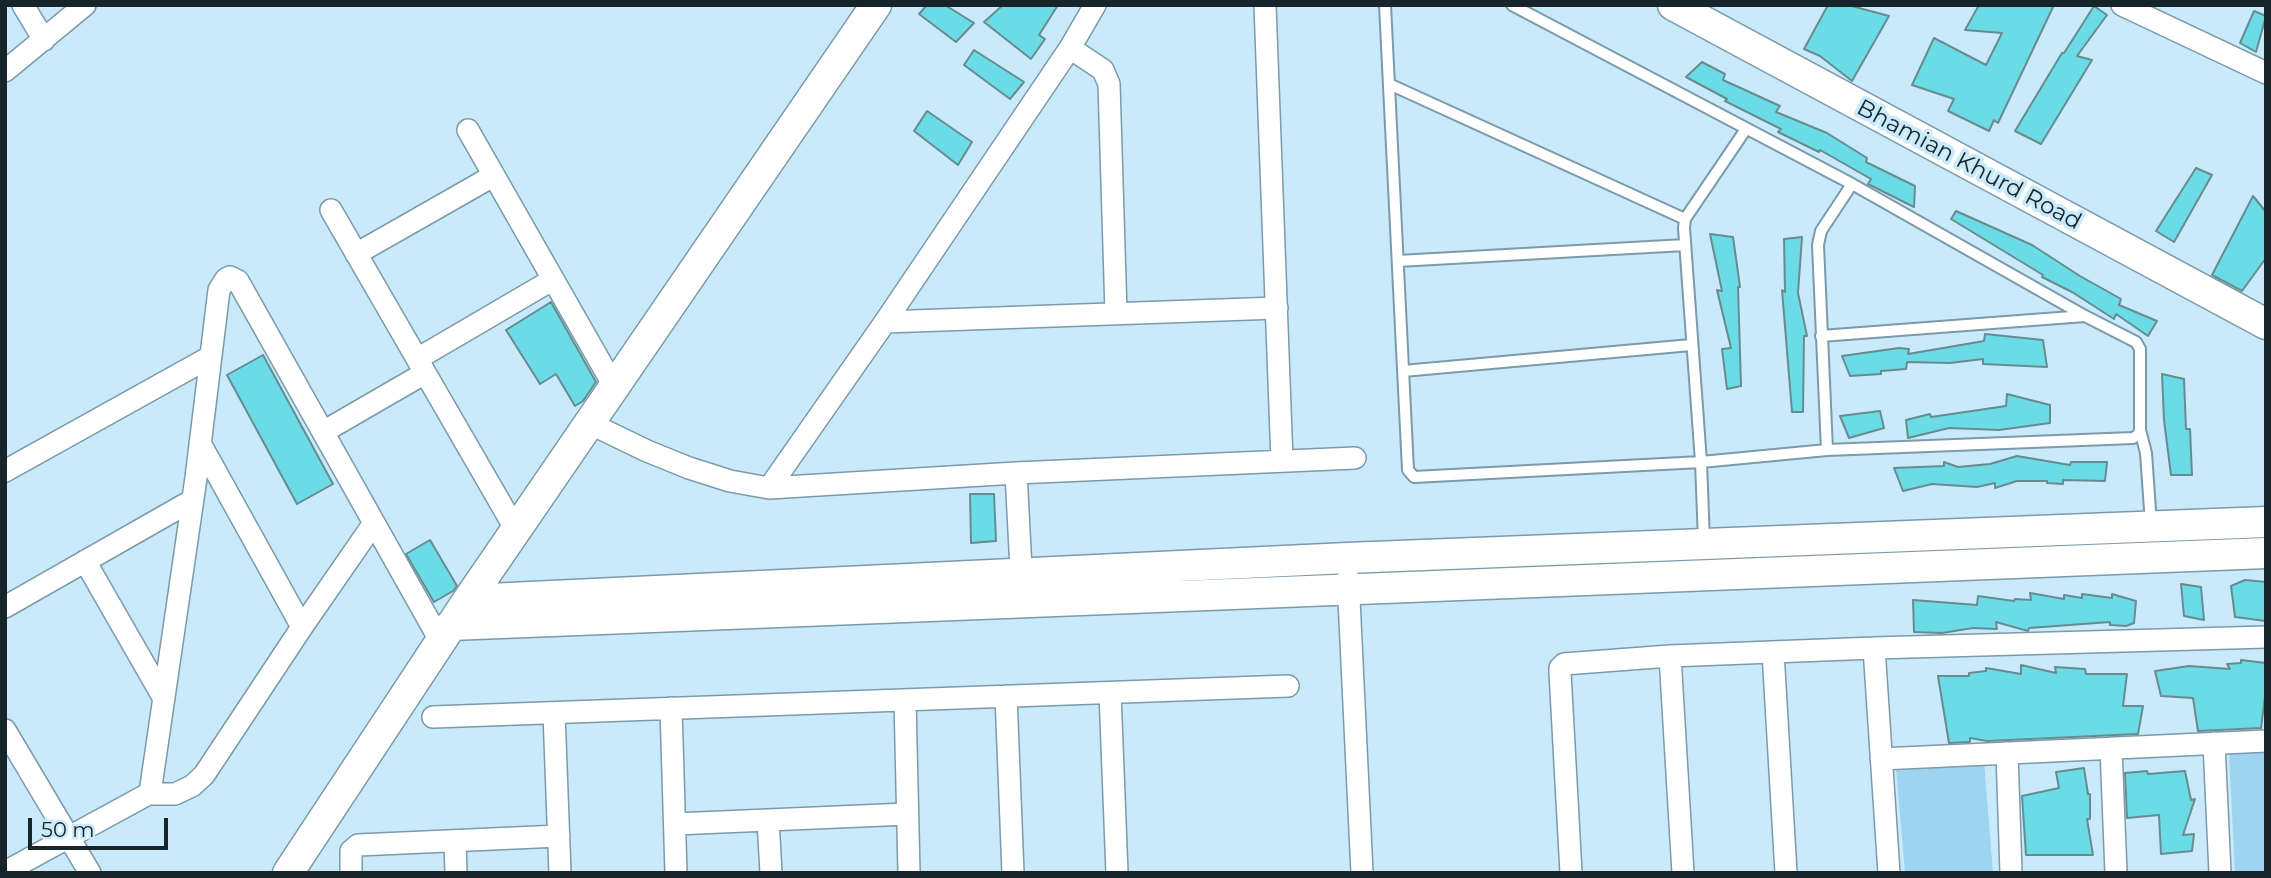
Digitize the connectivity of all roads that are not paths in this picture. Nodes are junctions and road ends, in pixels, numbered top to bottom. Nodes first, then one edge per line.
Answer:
1 (23, 5) edge
2 (85, 5) edge
3 (876, 5) edge
4 (1095, 5) edge
5 (1265, 5) edge
6 (1385, 5) edge
7 (1512, 5) edge
8 (1673, 5) edge
9 (2123, 5) edge
10 (44, 40) junction
11 (1070, 48) junction
12 (5, 71) edge
13 (2266, 73) edge
14 (1389, 84) junction
15 (1746, 129) junction
16 (468, 130) dead end
17 (493, 176) junction
18 (1852, 184) junction
19 (331, 210) dead end
20 (1685, 219) junction
21 (1685, 245) junction
22 (356, 254) junction
23 (1398, 261) junction
24 (552, 280) junction
25 (1277, 308) junction
26 (1116, 313) junction
27 (2085, 316) junction
28 (885, 321) junction
29 (2266, 324) edge
30 (1821, 336) junction
31 (1691, 345) junction
32 (211, 357) junction
33 (421, 366) junction
34 (1403, 371) junction
35 (614, 386) junction
36 (589, 423) junction
37 (2140, 430) junction
38 (323, 432) junction
39 (200, 443) junction
40 (1827, 450) junction
41 (1355, 458) dead end
42 (1282, 461) junction
43 (1701, 462) junction
44 (5, 471) edge
45 (1016, 473) junction
46 (769, 488) junction
47 (191, 501) junction
48 (2266, 522) edge
49 (374, 523) junction
50 (2151, 527) junction
51 (516, 530) junction
52 (1704, 544) junction
53 (2266, 553) edge
54 (1347, 558) junction
55 (86, 561) junction
56 (1022, 589) junction
57 (1349, 590) junction
58 (468, 600) junction
59 (5, 607) edge
60 (302, 627) junction
61 (446, 634) junction
62 (2266, 637) edge
63 (1874, 648) junction
64 (1773, 652) junction
65 (1671, 656) junction
66 (1287, 686) dead end
67 (1110, 692) junction
68 (1006, 696) junction
69 (163, 697) junction
70 (905, 700) junction
71 (671, 708) junction
72 (554, 713) junction
73 (433, 717) dead end
74 (5, 730) edge
75 (2266, 741) edge
76 (2214, 743) junction
77 (2111, 748) junction
78 (2007, 753) junction
79 (1881, 760) junction
80 (148, 794) junction
81 (906, 814) junction
82 (768, 820) junction
83 (675, 824) junction
84 (559, 836) junction
85 (68, 837) junction
86 (455, 842) junction
87 (5, 872) edge
88 (90, 873) edge
89 (288, 873) edge
90 (351, 873) edge
91 (456, 873) edge
92 (560, 873) edge
93 (676, 873) edge
94 (771, 873) edge
95 (909, 873) edge
96 (1013, 873) edge
97 (1117, 873) edge
98 (1362, 873) edge
99 (1571, 873) edge
100 (1683, 873) edge
101 (1786, 873) edge
102 (1889, 873) edge
103 (2011, 873) edge
104 (2116, 873) edge
105 (2220, 873) edge

1 - 10 street
2 - 10 street
3 - 35 street
4 - 11 street
5 - 25 street
6 - 14 lane
7 - 15 lane
8 - 29 street, Bhamian Khurd Road
9 - 13 street
10 - 12 street
11 - 26 street
11 - 28 street
14 - 20 lane
14 - 23 lane
15 - 18 lane
15 - 20 lane
16 - 17 street
17 - 22 street
17 - 24 street
18 - 27 lane
18 - 30 lane
19 - 22 street
20 - 21 lane
21 - 23 lane
21 - 31 lane
22 - 33 street
23 - 34 lane
24 - 33 street
24 - 35 street
25 - 26 street
25 - 42 street
26 - 28 street
27 - 30 lane
27 - 37 lane
28 - 46 street
30 - 40 lane
31 - 34 lane
31 - 43 lane
32 - 38 street
32 - 39 street
32 - 44 street
33 - 38 street
33 - 51 street
34 - 43 lane
35 - 36 street
36 - 46 street
36 - 51 street
37 - 40 lane
37 - 50 lane
38 - 49 street
39 - 47 street
39 - 60 street
40 - 43 lane
41 - 42 street
42 - 45 street
43 - 52 lane
45 - 46 street
45 - 56 street
47 - 55 street
47 - 69 street
48 - 50 street
49 - 60 street
49 - 61 street
50 - 52 street
51 - 58 street
52 - 54 street
53 - 57 street
54 - 56 street
54 - 57 street
55 - 59 street
55 - 69 street
56 - 57 street
56 - 58 street
56 - 61 street
57 - 98 street
58 - 61 street
60 - 80 street
61 - 89 street
62 - 63 street
63 - 64 street
63 - 79 street
64 - 65 street
64 - 101 street
65 - 99 street
65 - 100 street
66 - 67 street
67 - 68 street
67 - 97 street
68 - 70 street
68 - 96 street
69 - 80 street
70 - 71 street
70 - 81 street
71 - 72 street
71 - 83 street
72 - 73 street
72 - 84 street
74 - 85 street
75 - 76 street
76 - 77 street
76 - 105 street
77 - 78 street
77 - 104 street
78 - 79 street
78 - 103 street
79 - 102 street
80 - 85 street
81 - 82 street
81 - 95 street
82 - 83 street
82 - 94 street
83 - 93 street
84 - 86 street
84 - 92 street
85 - 87 street
85 - 88 street
86 - 90 street
86 - 91 street

